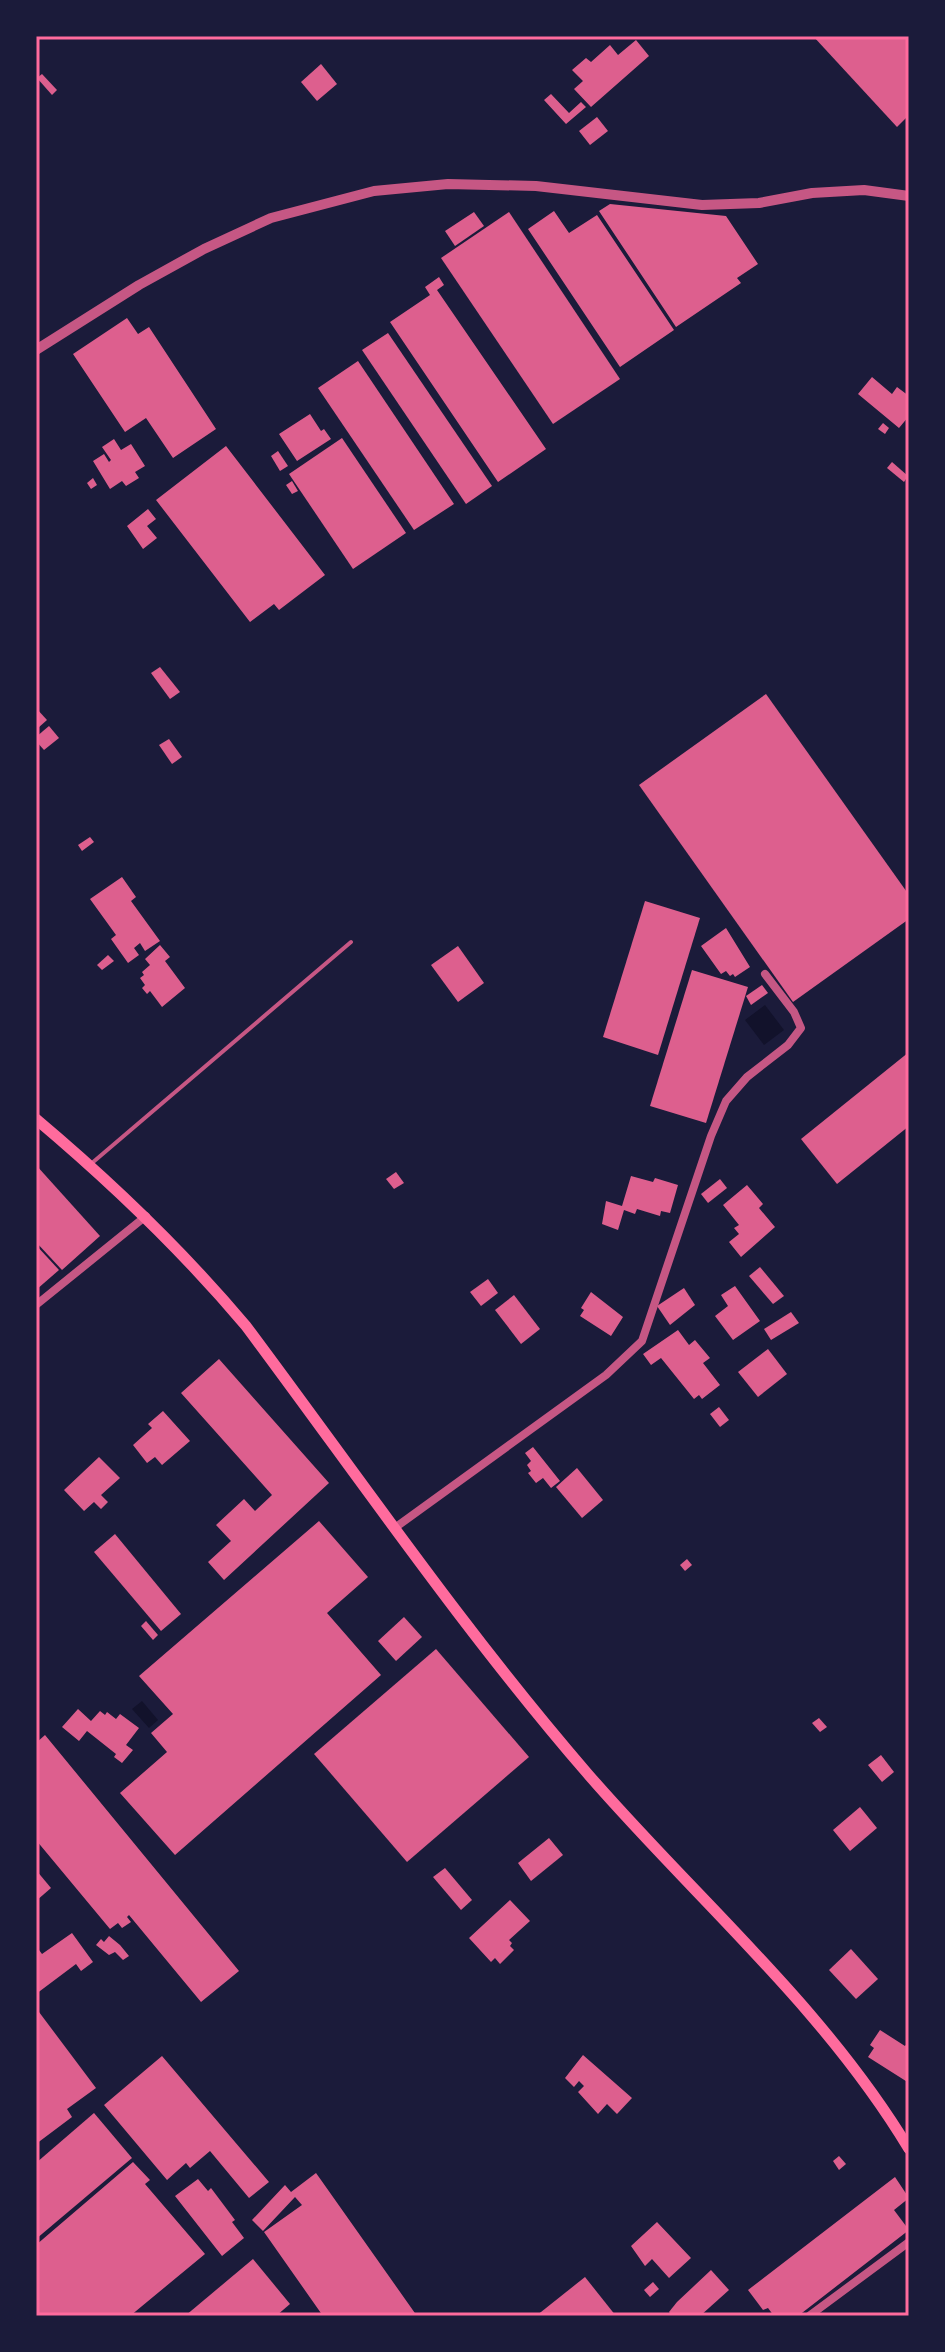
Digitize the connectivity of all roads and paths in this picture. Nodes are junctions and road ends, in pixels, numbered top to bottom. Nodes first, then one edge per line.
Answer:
1 (909, 196) edge
2 (36, 350) edge
3 (351, 942) dead end
4 (765, 974) dead end
5 (36, 1119) edge
6 (90, 1165) junction
7 (146, 1216) junction
8 (36, 1305) edge
9 (396, 1527) junction
10 (909, 2149) edge
11 (909, 2242) edge
12 (809, 2316) edge

1 - 2 street
3 - 6 lane
4 - 9 street
5 - 6 main road
6 - 7 main road
7 - 8 street
7 - 9 main road
9 - 10 main road
11 - 12 street

